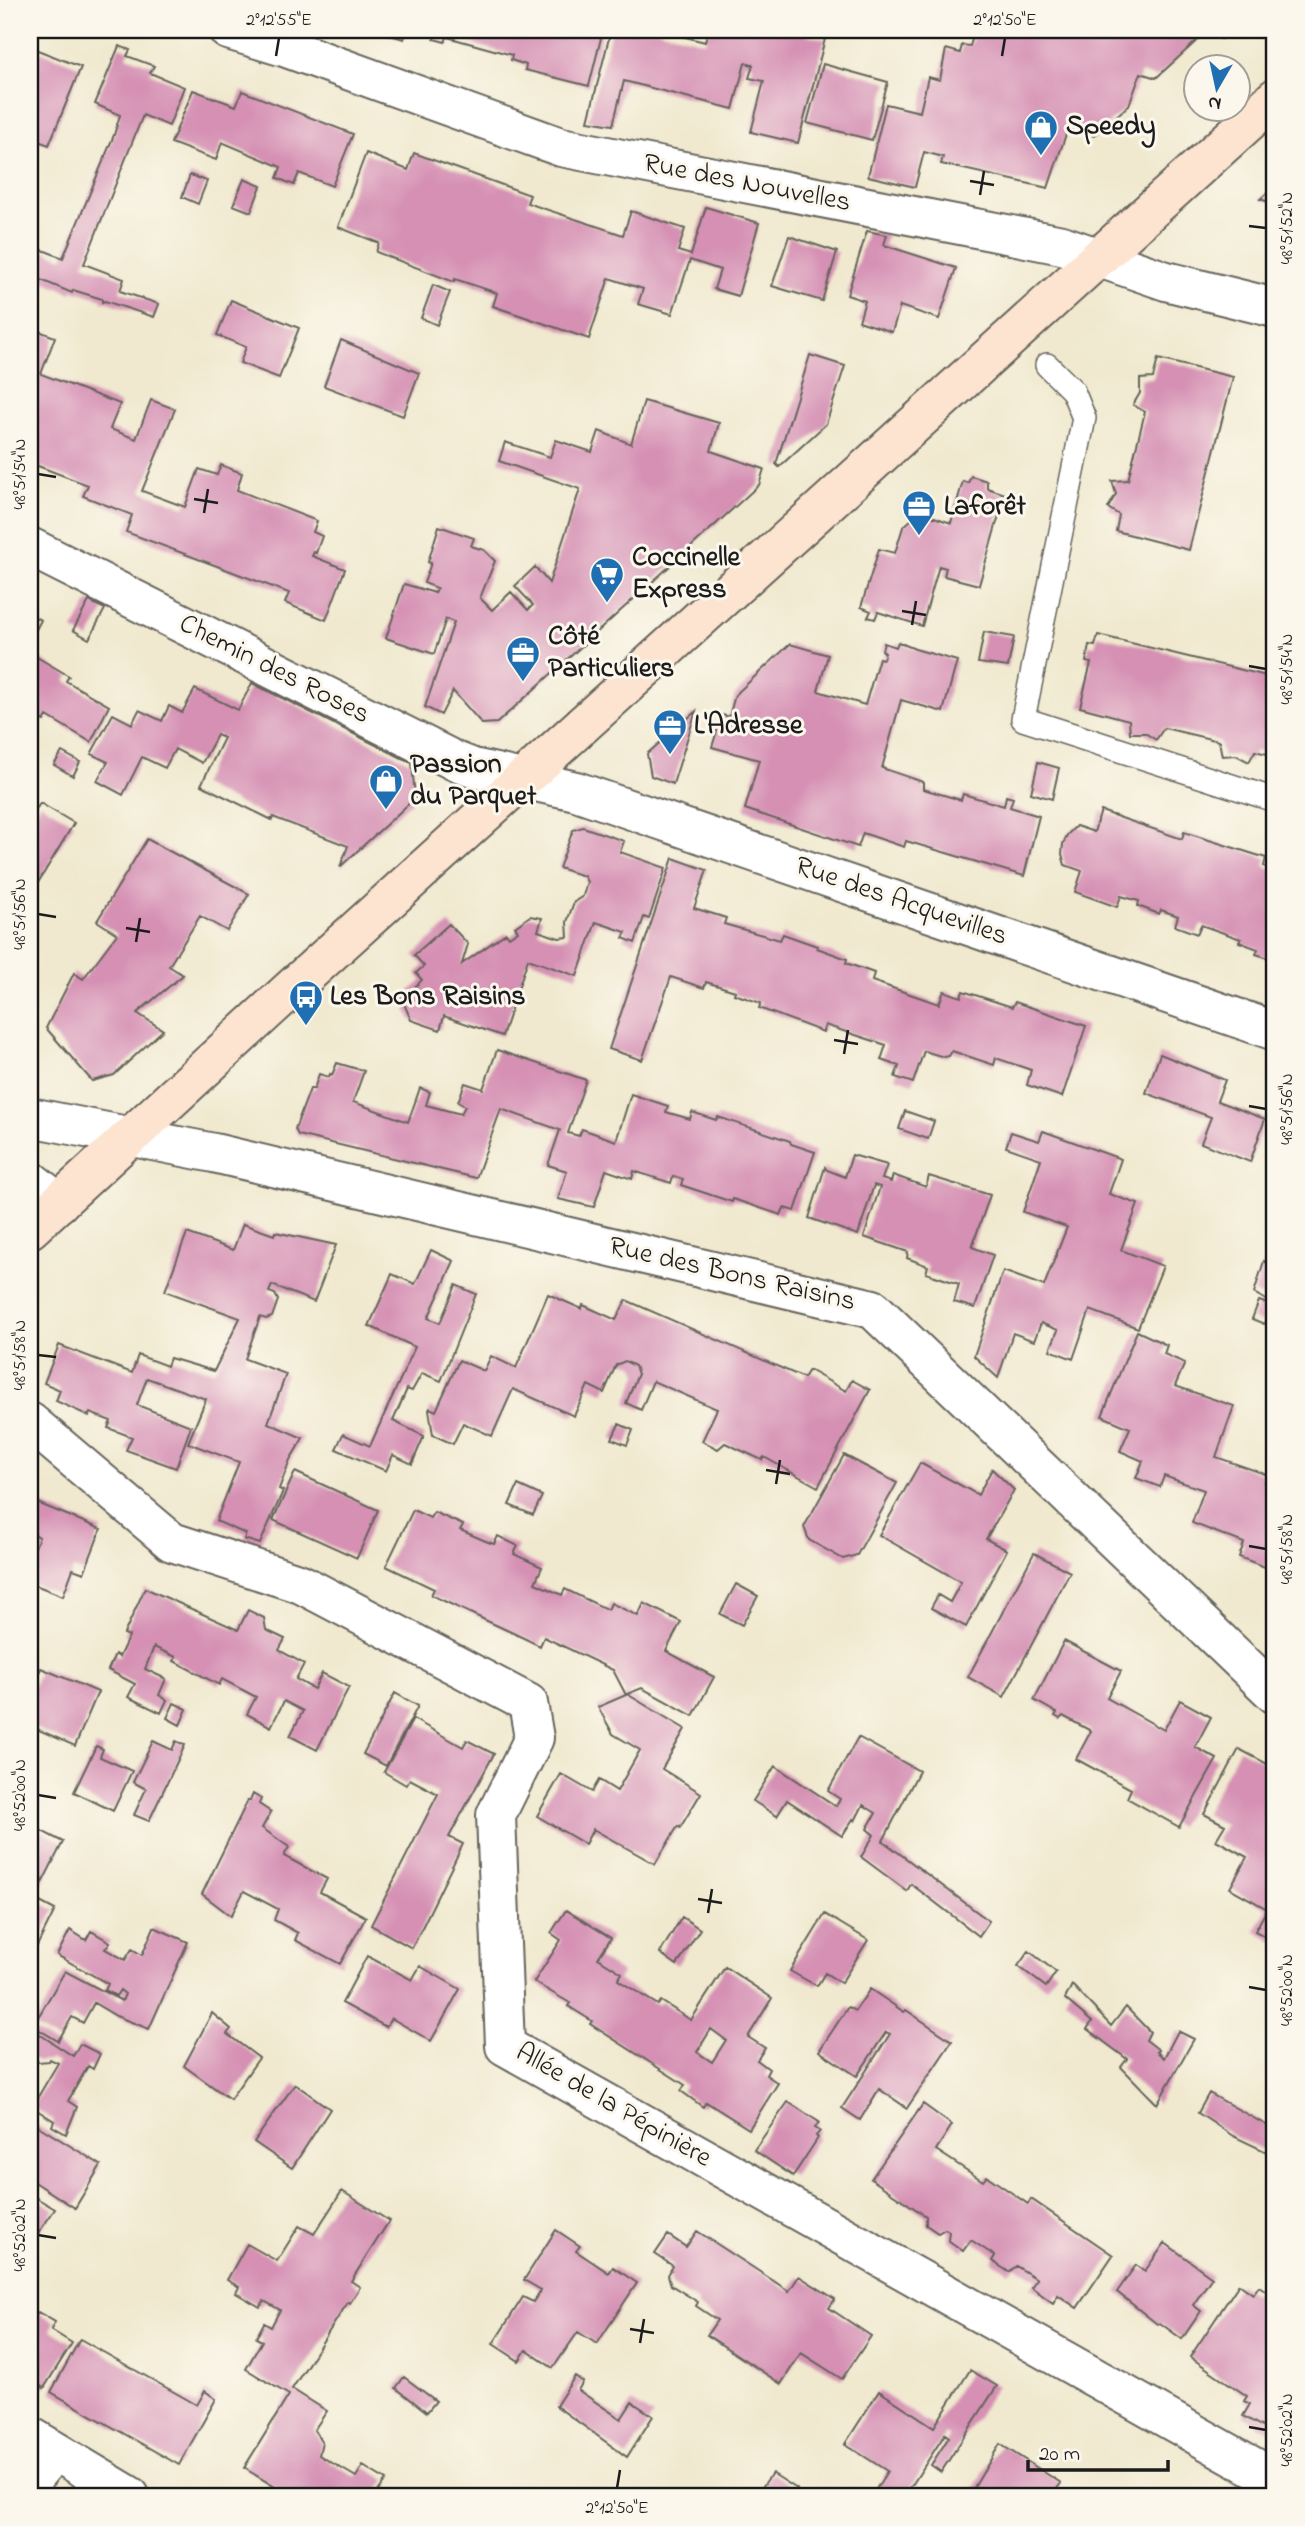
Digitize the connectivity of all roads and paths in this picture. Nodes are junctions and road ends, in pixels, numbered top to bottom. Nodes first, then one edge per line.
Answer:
1 (228, 30) edge
2 (287, 38) edge
3 (1275, 98) edge
4 (1099, 259) junction
5 (1275, 308) edge
6 (1047, 365) dead end
7 (30, 547) edge
8 (524, 779) junction
9 (1275, 800) edge
10 (1275, 1031) edge
11 (30, 1117) edge
12 (131, 1136) junction
13 (44, 1192) edge
14 (30, 1229) edge
15 (30, 1422) edge
16 (1275, 1694) edge
17 (42, 2443) edge
18 (1275, 2479) edge
19 (30, 2487) edge
20 (130, 2496) edge

1 - 2 street, Rue des Nouvelles
2 - 4 street, Rue des Nouvelles
3 - 4 street
4 - 5 street, Rue des Nouvelles
4 - 8 street
6 - 9 lane
7 - 8 street, Chemin des Roses
8 - 10 street, Rue des Acquevilles
8 - 12 street
11 - 12 street, Rue des Bons Raisins
12 - 13 street
12 - 16 street, Rue des Bons Raisins
13 - 14 street
15 - 18 street, Allée de la Pépinière
17 - 19 street
17 - 20 street

